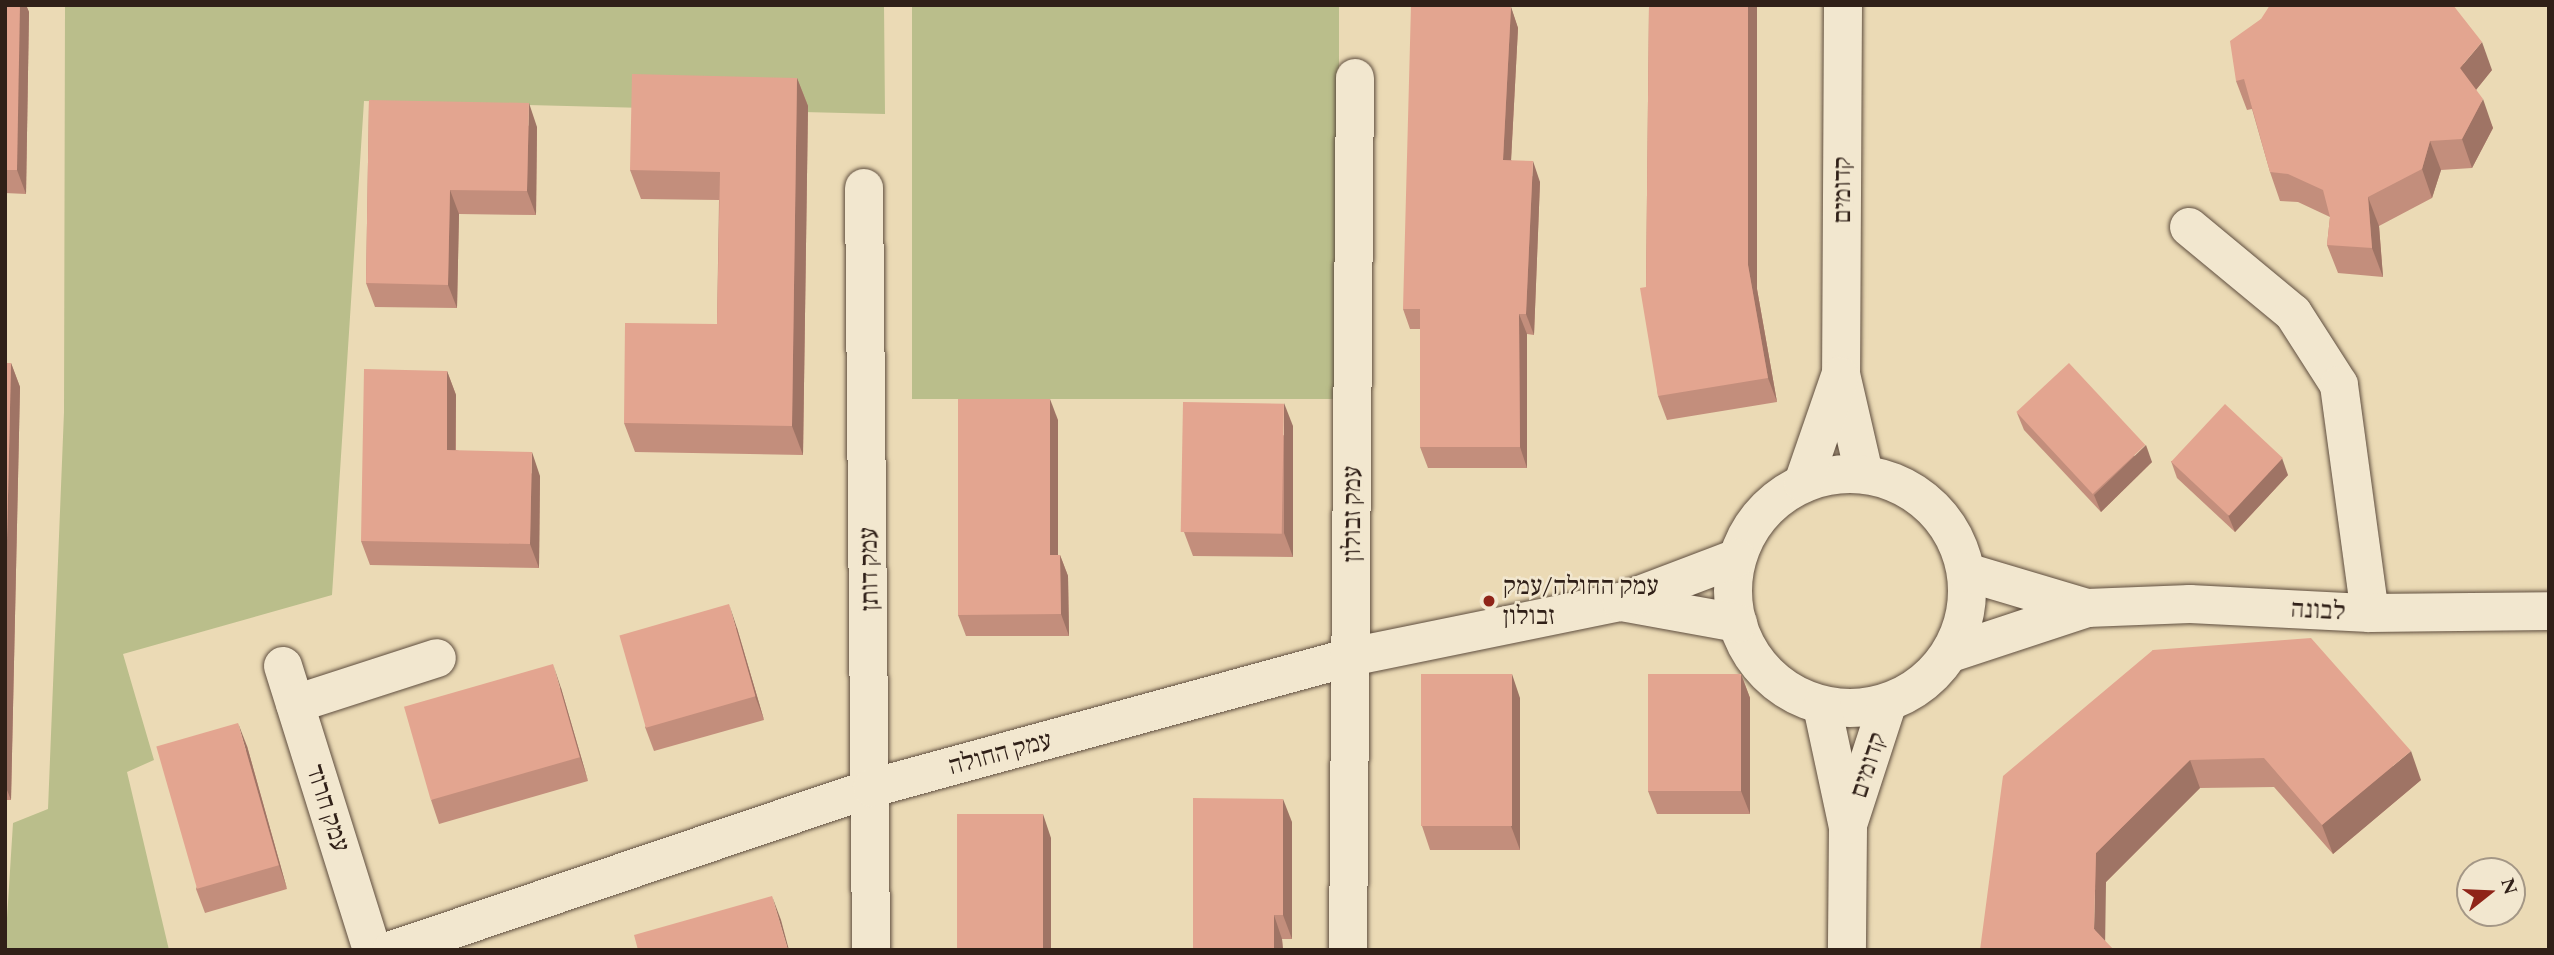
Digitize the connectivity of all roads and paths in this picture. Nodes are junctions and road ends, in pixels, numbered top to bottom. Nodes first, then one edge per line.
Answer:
1 (1843, 5) edge
2 (1355, 78) dead end
3 (864, 188) dead end
4 (2189, 227) dead end
5 (1841, 374) junction
6 (1864, 474) junction
7 (1803, 483) junction
8 (1737, 558) junction
9 (1966, 572) junction
10 (1621, 602) junction
11 (2087, 608) junction
12 (2549, 611) edge
13 (2370, 613) junction
14 (1738, 623) junction
15 (1951, 653) junction
16 (1350, 657) junction
17 (437, 658) dead end
18 (283, 666) dead end
19 (1888, 702) junction
20 (295, 704) junction
21 (1822, 706) junction
22 (872, 788) junction
23 (1848, 827) junction
24 (372, 950) edge
25 (392, 950) edge
26 (871, 950) edge
27 (1348, 950) edge
28 (1847, 950) edge

1 - 5 street, קדומים
2 - 16 street, עמק זבולון
3 - 22 street, עמק דותן
4 - 13 street
5 - 6 street, קדומים
5 - 7 street, קדומים
6 - 7 street
6 - 9 street
7 - 8 street
8 - 10 street, עמק החולה
8 - 14 street
9 - 11 street, לבונה
9 - 15 street
10 - 14 street, עמק החולה
10 - 16 street, עמק החולה
11 - 13 street, לבונה
11 - 15 street, לבונה
12 - 13 street, לבונה
14 - 21 street
15 - 19 street
16 - 22 street, עמק החולה
16 - 27 street, עמק זבולון
17 - 20 street
18 - 20 street, עמק חרוד
19 - 21 street
19 - 23 street, קדומים
20 - 24 street, עמק חרוד
21 - 23 street, קדומים
22 - 25 street, עמק החולה
22 - 26 street, עמק דותן
23 - 28 street, קדומים

